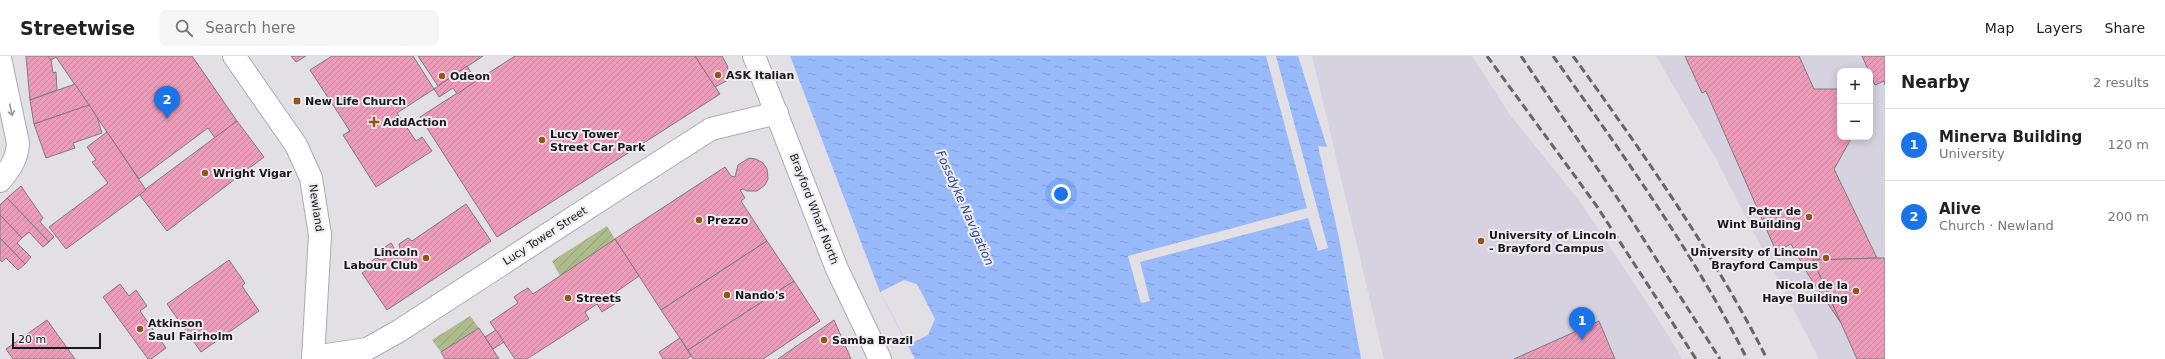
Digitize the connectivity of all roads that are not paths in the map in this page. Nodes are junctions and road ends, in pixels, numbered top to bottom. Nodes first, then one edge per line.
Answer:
1 (234, 56) edge
2 (754, 56) edge
3 (0, 58) edge
4 (777, 113) junction
5 (0, 181) edge
6 (313, 358) edge
7 (880, 359) edge

1 - 6 street, Newland
2 - 4 street, Brayford Wharf North
3 -> 5 street
4 - 6 street, Lucy Tower Street
4 - 7 street, Brayford Wharf North

